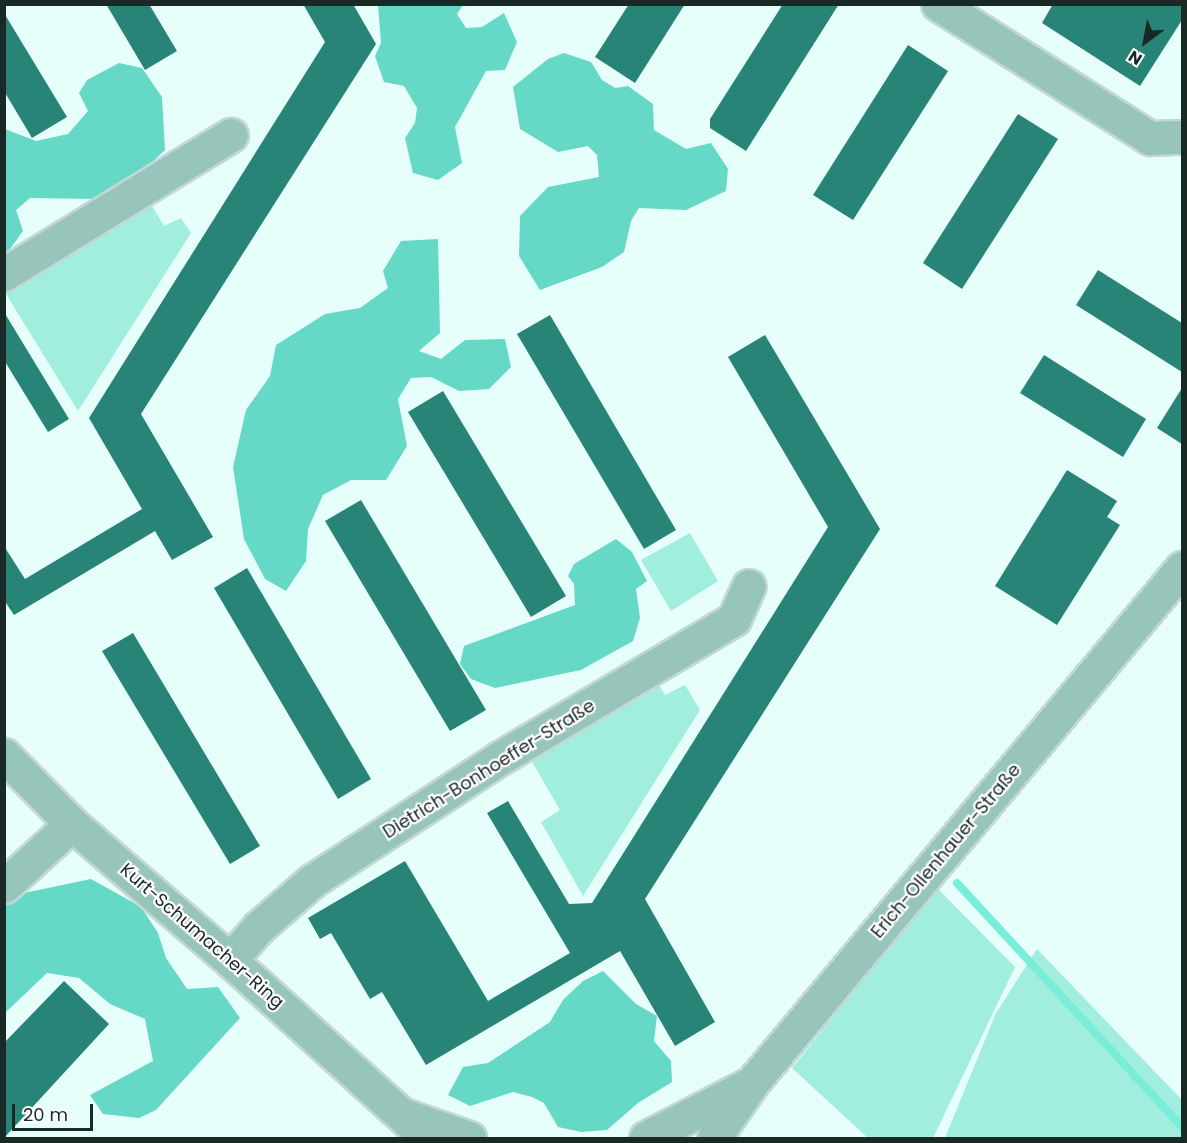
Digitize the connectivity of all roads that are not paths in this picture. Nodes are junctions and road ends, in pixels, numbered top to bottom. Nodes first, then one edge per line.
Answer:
1 (938, 4) edge
2 (231, 135) dead end
3 (1182, 137) edge
4 (4, 274) edge
5 (1182, 567) edge
6 (749, 586) dead end
7 (4, 755) edge
8 (72, 824) junction
9 (4, 886) edge
10 (230, 960) junction
11 (752, 1083) junction
12 (401, 1114) junction
13 (427, 1138) edge
14 (469, 1138) edge
15 (646, 1138) edge
16 (714, 1138) edge

1 - 3 street
2 - 4 street
5 - 11 street, Erich-Ollenhauer-Straße
6 - 10 street, Dietrich-Bonhoeffer-Straße
7 - 8 street, Kurt-Schumacher-Ring
8 - 9 street
8 - 10 street, Kurt-Schumacher-Ring
10 - 12 street, Kurt-Schumacher-Ring
11 - 15 street
11 - 16 street, Erich-Ollenhauer-Straße
12 - 13 street, Kurt-Schumacher-Ring
12 - 14 street, Kurt-Schumacher-Ring

